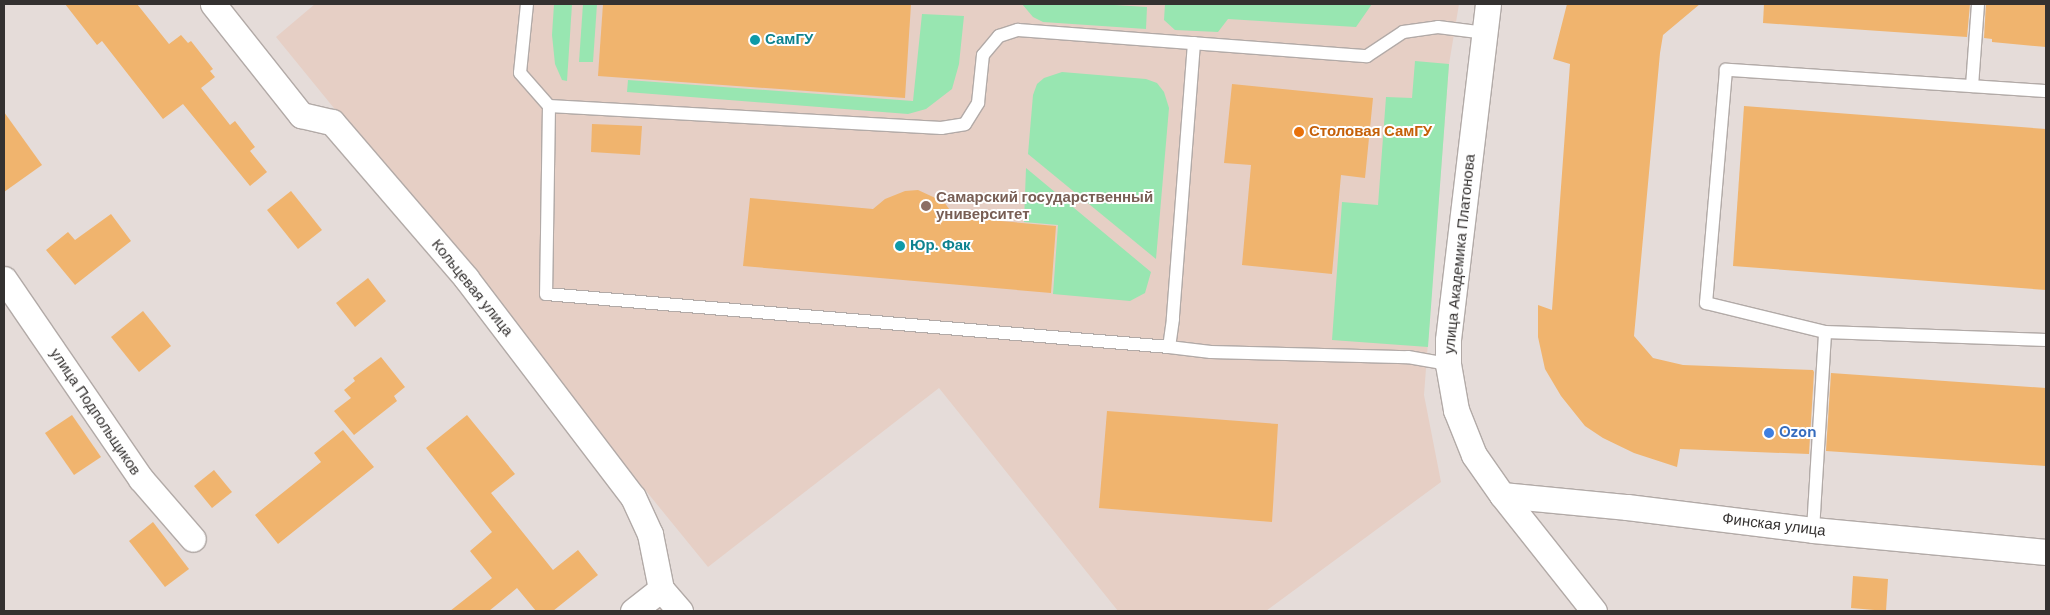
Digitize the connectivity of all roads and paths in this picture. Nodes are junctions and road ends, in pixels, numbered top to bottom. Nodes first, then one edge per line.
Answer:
1 (213, 4) edge
2 (528, 4) edge
3 (1488, 4) edge
4 (1978, 4) edge
5 (1486, 33) junction
6 (1194, 43) junction
7 (1972, 86) junction
8 (2046, 91) edge
9 (549, 106) junction
10 (4, 279) edge
11 (1825, 332) junction
12 (2046, 340) edge
13 (1169, 347) junction
14 (1448, 364) junction
15 (1502, 495) junction
16 (1813, 530) junction
17 (193, 539) dead end
18 (2046, 552) edge
19 (661, 588) junction
20 (633, 611) edge
21 (680, 611) edge
22 (1594, 611) edge

1 - 19 street, Кольцевая улица
2 - 9 lane
3 - 5 street, улица Академика Платонова
4 - 7 lane
5 - 6 lane
5 - 14 street, улица Академика Платонова
6 - 9 lane
6 - 13 lane
7 - 8 lane
7 - 11 lane
9 - 13 lane
10 - 17 street, улица Подпольщиков
11 - 12 lane
11 - 16 lane
13 - 14 lane
14 - 15 street, улица Академика Платонова
15 - 16 street, Финская улица
15 - 22 street, улица Академика Платонова
16 - 18 street, Финская улица
19 - 20 street
19 - 21 street, Кольцевая улица

